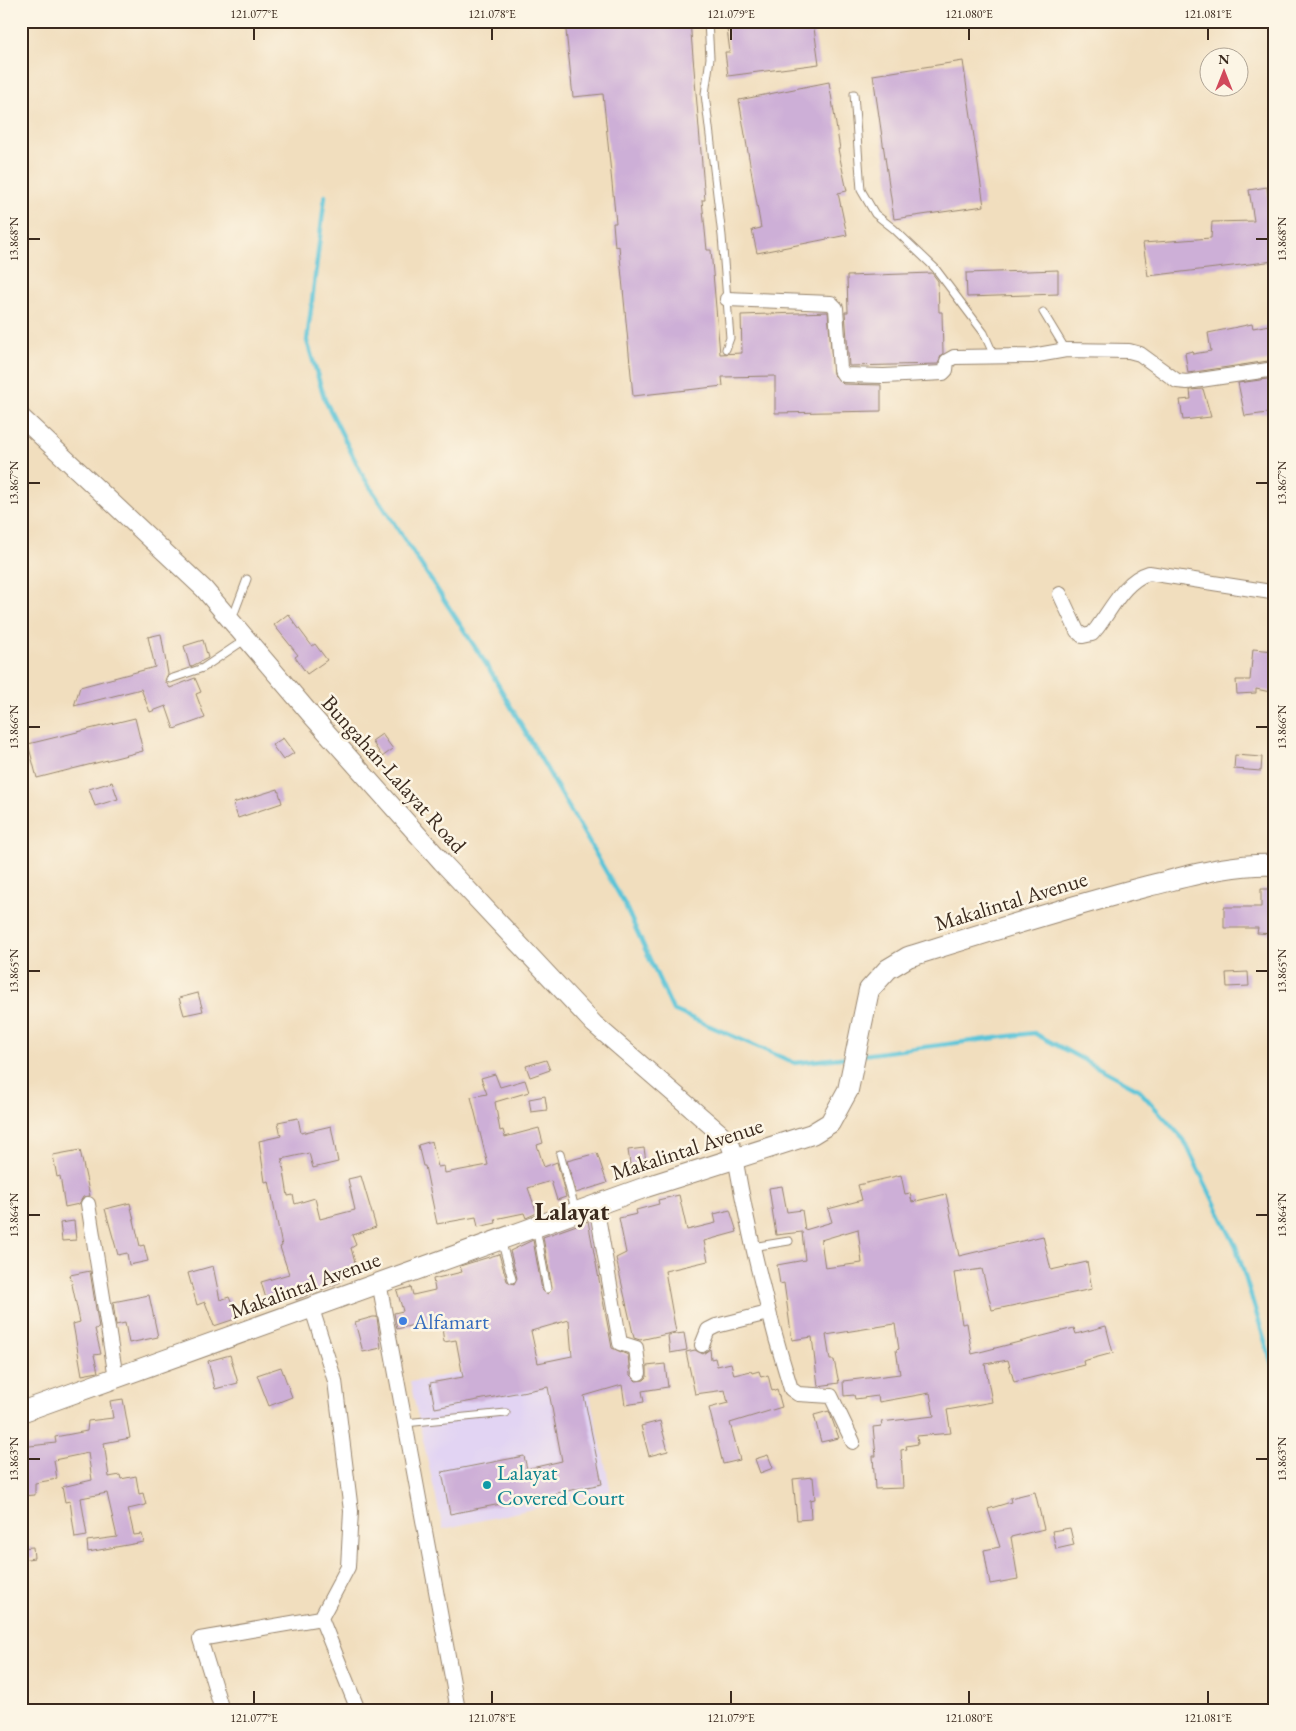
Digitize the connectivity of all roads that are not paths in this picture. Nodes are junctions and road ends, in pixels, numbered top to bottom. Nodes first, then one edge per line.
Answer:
1 (708, 21) edge
2 (854, 94) dead end
3 (727, 299) junction
4 (1043, 312) dead end
5 (726, 349) dead end
6 (1066, 350) junction
7 (995, 358) junction
8 (1275, 369) edge
9 (21, 417) edge
10 (247, 579) dead end
11 (1060, 594) dead end
12 (1275, 594) edge
13 (231, 622) junction
14 (246, 639) junction
15 (170, 679) dead end
16 (1275, 865) edge
17 (560, 1154) dead end
18 (735, 1157) junction
19 (88, 1204) dead end
20 (596, 1205) junction
21 (576, 1212) junction
22 (536, 1227) junction
23 (500, 1240) junction
24 (789, 1241) dead end
25 (751, 1247) junction
26 (512, 1279) dead end
27 (379, 1282) junction
28 (547, 1289) dead end
29 (312, 1309) junction
30 (768, 1313) junction
31 (702, 1346) dead end
32 (639, 1372) dead end
33 (116, 1378) junction
34 (21, 1412) edge
35 (506, 1413) dead end
36 (405, 1423) junction
37 (853, 1442) dead end
38 (321, 1618) junction
39 (222, 1710) edge
40 (358, 1710) edge
41 (458, 1710) edge

1 - 3 lane
2 - 7 lane
3 - 5 lane
3 - 7 street
4 - 6 lane
6 - 7 street
6 - 8 street
9 - 13 street, Bungahan-Lalayat Road
10 - 13 lane
11 - 12 street
13 - 14 street, Bungahan-Lalayat Road
14 - 15 lane
14 - 18 street, Bungahan-Lalayat Road
16 - 18 main road, Makalintal Avenue
17 - 21 lane
18 - 20 main road, Makalintal Avenue
18 - 25 street
19 - 33 street
20 - 21 main road, Makalintal Avenue
20 - 32 street
21 - 22 main road, Makalintal Avenue
22 - 23 main road, Makalintal Avenue
22 - 28 lane
23 - 26 lane
23 - 27 main road, Makalintal Avenue
24 - 25 lane
25 - 30 street
27 - 29 main road, Makalintal Avenue
27 - 36 street
29 - 33 main road, Makalintal Avenue
29 - 38 street
30 - 31 street
30 - 37 street
33 - 34 main road, Makalintal Avenue
35 - 36 lane
36 - 41 street
38 - 39 street
38 - 40 street

